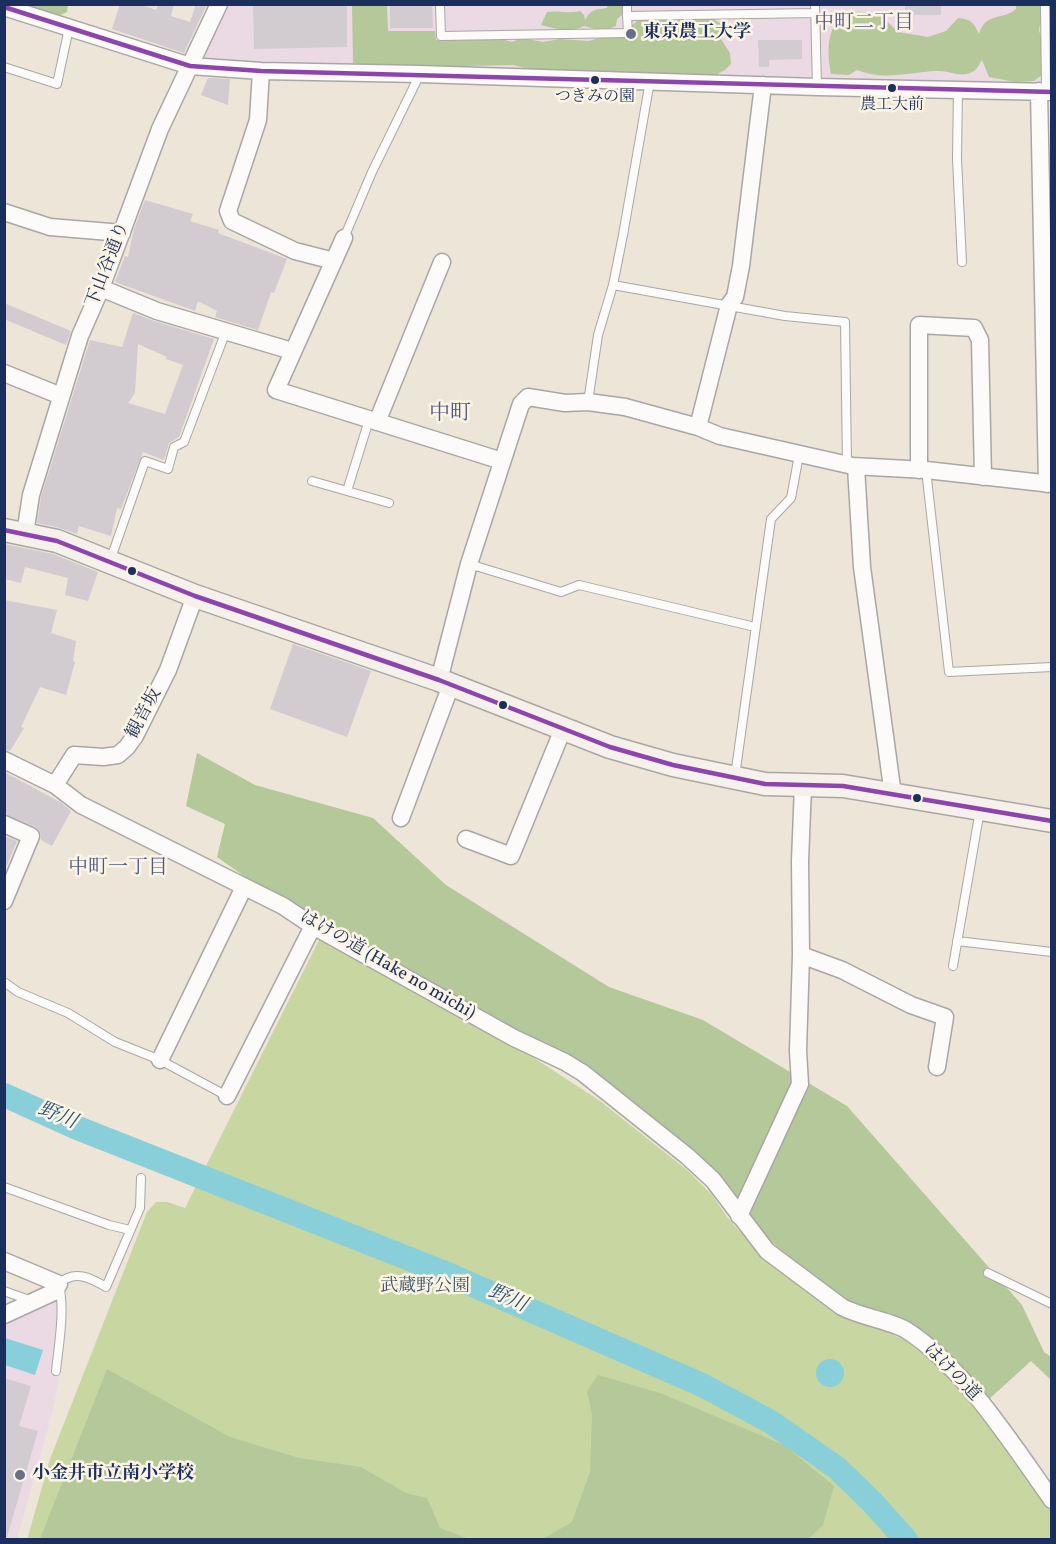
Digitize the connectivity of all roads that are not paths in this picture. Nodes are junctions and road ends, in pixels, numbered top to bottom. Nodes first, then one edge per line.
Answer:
1 (219, 4) edge
2 (440, 4) edge
3 (627, 4) edge
4 (737, 4) edge
5 (1045, 4) edge
6 (4, 8) edge
7 (815, 9) edge
8 (737, 14) junction
9 (627, 16) junction
10 (69, 28) junction
11 (190, 66) junction
12 (4, 67) edge
13 (261, 71) junction
14 (420, 74) junction
15 (650, 81) junction
16 (763, 85) junction
17 (817, 87) junction
18 (958, 89) junction
19 (1046, 92) edge
20 (5, 212) edge
21 (122, 233) junction
22 (344, 238) joint
23 (334, 261) junction
24 (442, 262) dead end
25 (962, 262) dead end
26 (613, 285) junction
27 (101, 288) junction
28 (729, 305) junction
29 (226, 331) junction
30 (292, 351) junction
31 (4, 373) edge
32 (1049, 390) edge
33 (61, 396) junction
34 (588, 402) junction
35 (373, 421) junction
36 (698, 427) junction
37 (799, 455) junction
38 (502, 461) junction
39 (852, 466) junction
40 (923, 470) junction
41 (983, 477) junction
42 (312, 481) dead end
43 (1049, 484) edge
44 (347, 491) junction
45 (389, 503) dead end
46 (15, 532) edge
47 (110, 561) junction
48 (469, 564) junction
49 (195, 596) junction
50 (754, 627) junction
51 (1052, 667) edge
52 (445, 682) junction
53 (563, 729) junction
54 (4, 760) edge
55 (735, 779) junction
56 (55, 785) junction
57 (803, 786) junction
58 (893, 795) junction
59 (980, 810) junction
60 (401, 818) dead end
61 (1052, 821) edge
62 (4, 824) edge
63 (466, 839) dead end
64 (244, 887) junction
65 (4, 901) edge
66 (313, 926) junction
67 (957, 941) junction
68 (1052, 952) edge
69 (801, 955) junction
70 (953, 966) dead end
71 (4, 982) edge
72 (160, 1060) junction
73 (937, 1067) dead end
74 (227, 1096) joint
75 (141, 1178) dead end
76 (4, 1187) edge
77 (739, 1216) junction
78 (130, 1230) junction
79 (4, 1261) edge
80 (988, 1273) dead end
81 (59, 1284) junction
82 (4, 1291) edge
83 (34, 1301) junction
84 (1052, 1304) edge
85 (4, 1315) edge
86 (56, 1371) dead end
87 (1052, 1500) edge

1 - 11 street, 下山谷通り
2 - 9 lane
3 - 9 lane
4 - 8 lane
5 - 19 lane
6 - 10 street
7 - 8 lane
7 - 17 lane
8 - 9 lane
10 - 11 street
10 - 12 lane
11 - 13 street
11 - 21 street, 下山谷通り
13 - 14 street
13 - 23 street
14 - 15 street
14 - 22 lane
15 - 16 street
15 - 26 lane
16 - 17 street
16 - 28 street
17 - 18 street
18 - 19 street
18 - 25 lane
19 - 32 street
20 - 21 street
21 - 27 street, 下山谷通り
22 - 23 street
23 - 30 street
24 - 35 street
26 - 28 lane
26 - 34 lane
27 - 29 street
27 - 33 street, 下山谷通り
28 - 36 street
28 - 39 lane
29 - 30 street
29 - 47 lane
30 - 35 street
31 - 33 street
32 - 43 street
33 - 46 street, 下山谷通り
34 - 36 street
34 - 38 street
35 - 38 street
35 - 44 lane
36 - 37 street
37 - 39 street
37 - 50 lane
38 - 48 street
39 - 40 street
39 - 58 street
40 - 41 street
40 - 41 street
40 - 51 lane
41 - 43 street
42 - 44 lane
44 - 45 lane
46 - 47 main road
47 - 49 main road
48 - 50 lane
48 - 52 street
49 - 52 main road
49 - 56 street, 観音坂
50 - 55 lane
52 - 53 main road
52 - 60 street
53 - 55 main road
53 - 63 street
54 - 56 street, はけの道 (Hake no michi)
55 - 57 main road
56 - 64 street, はけの道 (Hake no michi)
57 - 58 main road
57 - 69 street
58 - 59 main road
59 - 61 main road
59 - 67 lane
62 - 65 street
64 - 66 street, はけの道 (Hake no michi)
64 - 72 street
66 - 74 street
66 - 77 street, はけの道 (Hake no michi)
67 - 68 lane
67 - 70 lane
69 - 73 street
69 - 77 street
71 - 72 lane
72 - 74 lane
75 - 78 lane
76 - 78 lane
77 - 87 street, はけの道
78 - 81 lane
79 - 81 street
80 - 84 lane
81 - 83 street
81 - 86 lane
82 - 83 lane
83 - 85 street

